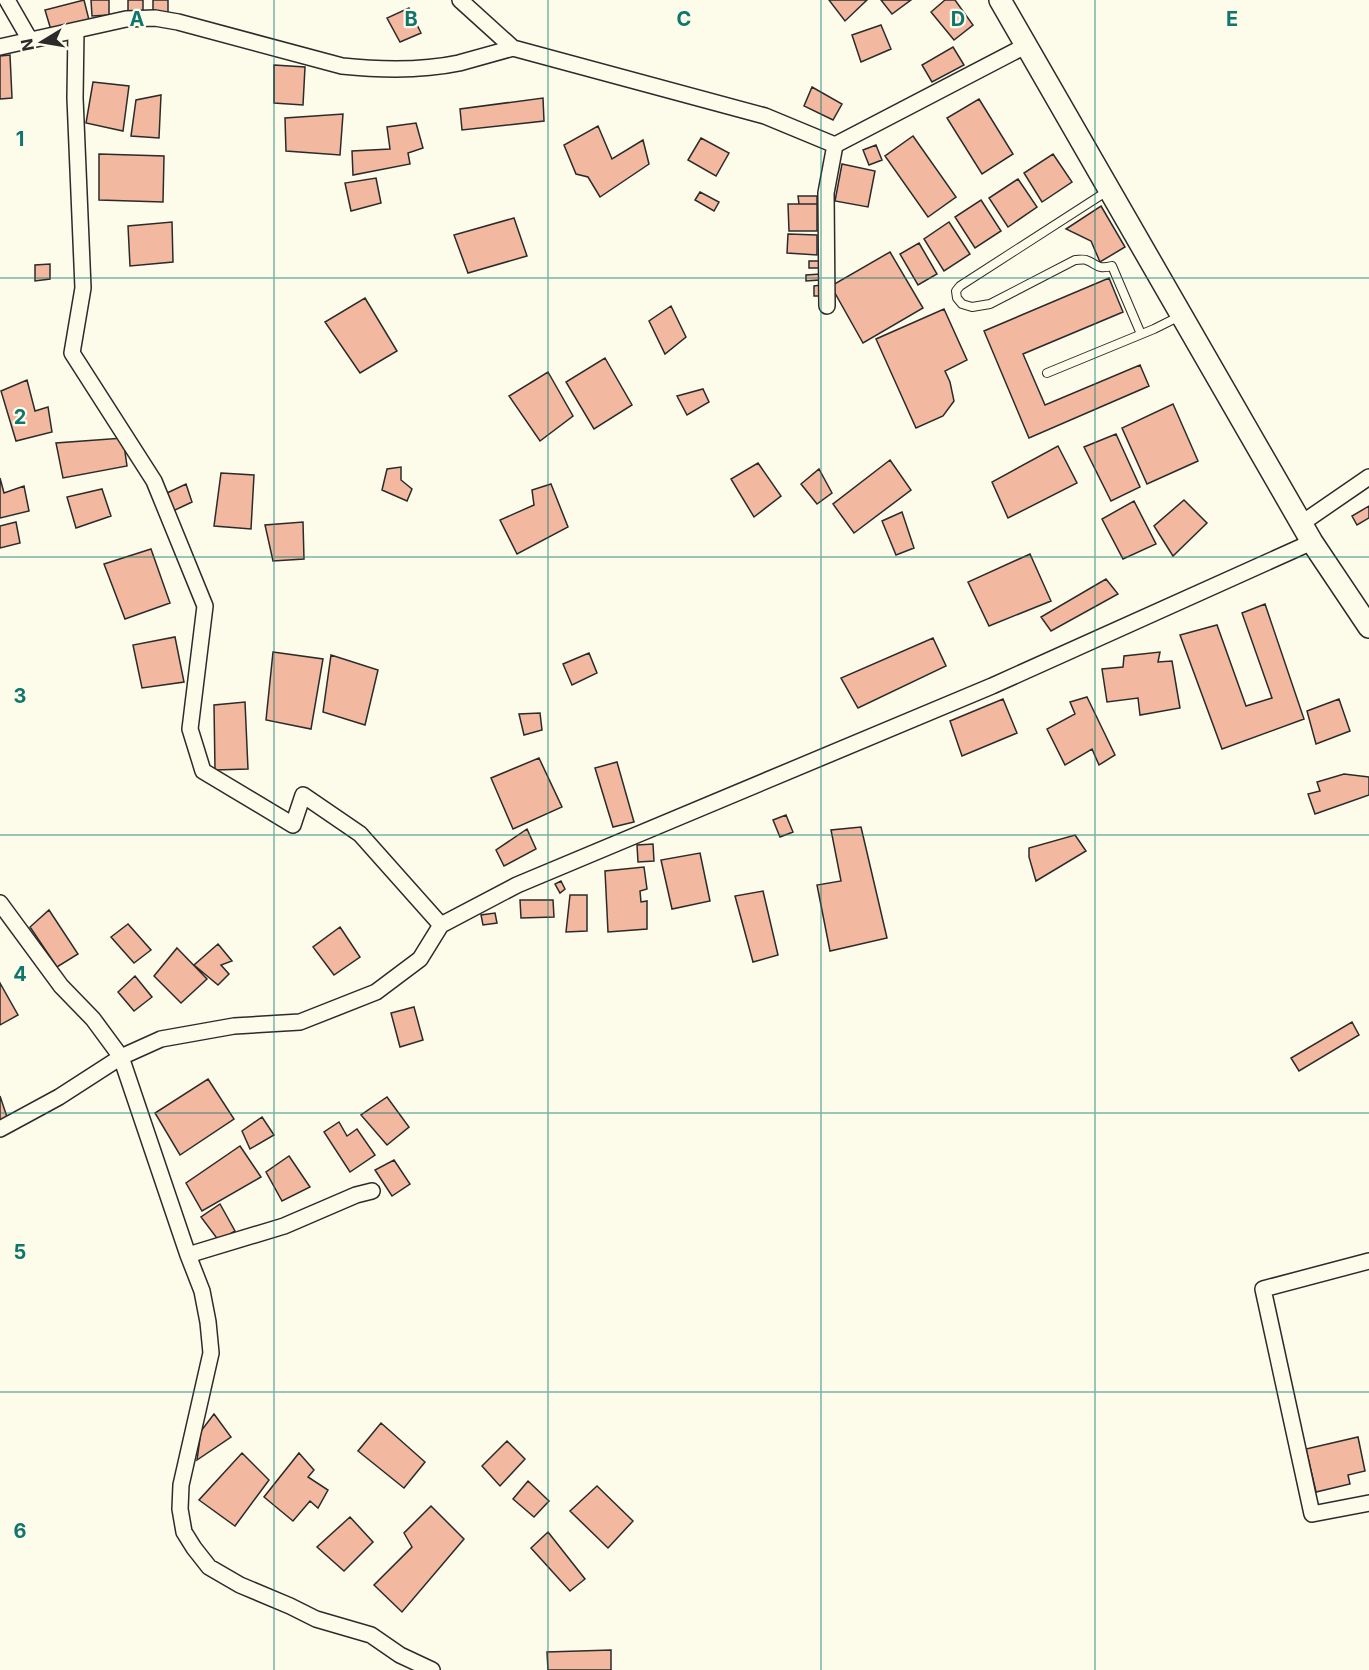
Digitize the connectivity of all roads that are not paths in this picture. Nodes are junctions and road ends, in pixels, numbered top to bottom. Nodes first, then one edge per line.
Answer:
1 (6, 0) edge
2 (460, 0) edge
3 (1000, 0) edge
4 (76, 30) junction
5 (30, 40) junction
6 (1027, 45) junction
7 (0, 47) edge
8 (513, 48) junction
9 (835, 145) junction
10 (1110, 189) junction
11 (827, 306) dead end
12 (1182, 315) junction
13 (1141, 334) junction
14 (1047, 373) dead end
15 (1369, 477) edge
16 (1302, 523) junction
17 (1312, 542) junction
18 (1369, 627) edge
19 (0, 903) edge
20 (441, 925) junction
21 (121, 1057) junction
22 (0, 1129) edge
23 (372, 1191) dead end
24 (188, 1255) junction
25 (1369, 1261) edge
26 (1369, 1503) edge
27 (432, 1670) edge

1 - 5 street
2 - 8 street
3 - 6 main road
4 - 5 street
4 - 8 street
4 - 20 street
5 - 7 street
6 - 9 street
6 - 10 main road
8 - 9 street
9 - 11 street
10 - 12 main road
10 - 13 lane
12 - 13 lane
12 - 16 main road
13 - 14 lane
15 - 16 street
16 - 17 main road
17 - 18 main road
17 - 20 street
19 - 21 street
20 - 21 street
21 - 22 street
21 - 24 street
23 - 24 street
24 - 27 street
25 - 26 street

